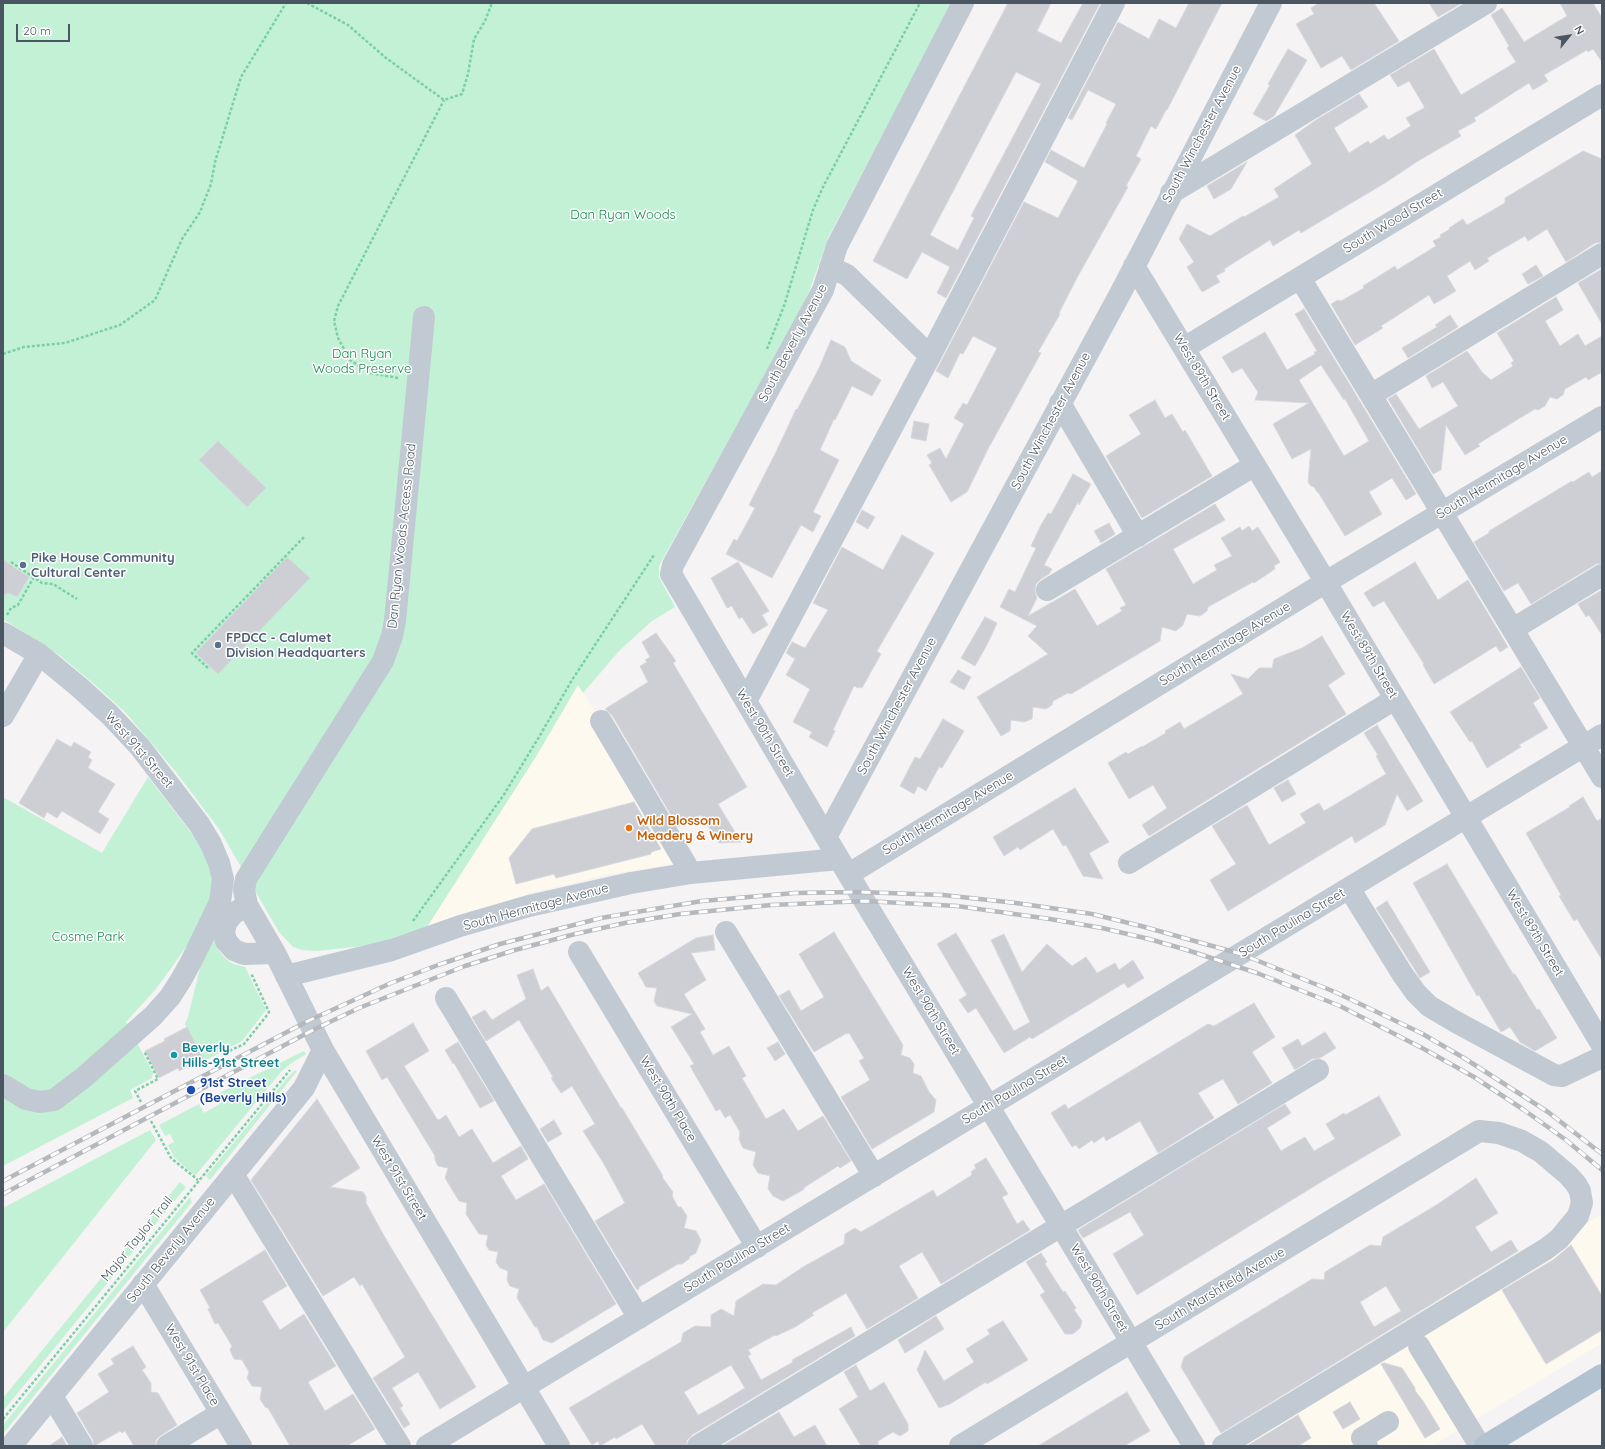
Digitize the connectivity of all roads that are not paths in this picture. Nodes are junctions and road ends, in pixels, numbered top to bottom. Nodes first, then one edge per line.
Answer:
1 (963, 3) edge
2 (1114, 3) edge
3 (1271, 3) edge
4 (1486, 3) edge
5 (1602, 94) edge
6 (1171, 193) junction
7 (1602, 254) edge
8 (1134, 266) junction
9 (830, 267) junction
10 (1300, 278) junction
11 (424, 317) dead end
12 (1184, 348) junction
13 (930, 356) junction
14 (1371, 395) junction
15 (1060, 403) junction
16 (1602, 417) edge
17 (1255, 465) junction
18 (1442, 513) junction
19 (1138, 536) junction
20 (671, 574) joint
21 (1602, 575) edge
22 (1326, 582) junction
23 (1047, 590) dead end
24 (1513, 630) junction
25 (3, 633) edge
26 (39, 654) junction
27 (1395, 699) junction
28 (746, 701) junction
29 (3, 716) edge
30 (601, 721) dead end
31 (1602, 735) edge
32 (1583, 746) junction
33 (1602, 777) edge
34 (1466, 818) junction
35 (826, 837) junction
36 (1128, 863) dead end
37 (844, 867) junction
38 (691, 873) junction
39 (1349, 888) junction
40 (246, 905) junction
41 (726, 932) dead end
42 (579, 952) dead end
43 (274, 953) junction
44 (286, 976) junction
45 (446, 998) dead end
46 (1602, 1044) edge
47 (323, 1050) junction
48 (1602, 1057) edge
49 (1318, 1070) dead end
50 (3, 1085) edge
51 (989, 1106) junction
52 (233, 1174) junction
53 (874, 1176) junction
54 (1060, 1225) junction
55 (757, 1247) junction
56 (143, 1284) junction
57 (639, 1318) junction
58 (1131, 1342) junction
59 (1419, 1346) dead end
60 (1602, 1375) edge
61 (523, 1388) junction
62 (52, 1396) junction
63 (221, 1413) junction
64 (1388, 1422) dead end
65 (11, 1446) edge
66 (82, 1446) edge
67 (167, 1446) edge
68 (241, 1446) edge
69 (400, 1446) edge
70 (427, 1446) edge
71 (559, 1446) edge
72 (698, 1446) edge
73 (960, 1446) edge
74 (1194, 1446) edge
75 (1223, 1446) edge
76 (1367, 1446) edge
77 (1480, 1446) edge
78 (1485, 1446) edge

1 - 9 street, South Beverly Avenue
2 - 13 street
3 - 6 street, South Winchester Avenue
4 - 6 street
5 - 10 street, South Wood Street
6 - 8 street, South Winchester Avenue
7 - 14 street
8 - 12 street, West 89th Street
8 - 15 street, South Winchester Avenue
9 - 13 street
9 - 20 street, South Beverly Avenue
10 - 12 street, South Wood Street
10 - 14 street
11 - 40 street, Dan Ryan Woods Access Road
12 - 17 street, West 89th Street
13 - 28 street
14 - 18 street
15 - 19 street
15 - 35 street, South Winchester Avenue
16 - 18 street, South Hermitage Avenue
17 - 19 street
17 - 22 street, West 89th Street
18 - 22 street, South Hermitage Avenue
18 - 24 street
19 - 23 street
20 - 28 street, West 90th Street
21 - 24 street
22 - 27 street, West 89th Street
22 - 37 street, South Hermitage Avenue
24 - 32 street
25 - 26 street, West 91st Street
26 - 29 street
26 - 50 street, West 91st Street
27 - 34 street, West 89th Street
27 - 36 street
28 - 35 street, West 90th Street
30 - 38 street
31 - 32 street, South Paulina Street
32 - 33 street
32 - 34 street, South Paulina Street
34 - 39 street, South Paulina Street
34 - 46 street, West 89th Street
35 - 37 street, West 90th Street
37 - 38 street, South Hermitage Avenue
37 - 51 street, West 90th Street
38 - 44 street, South Hermitage Avenue
39 - 48 street
39 - 51 street, South Paulina Street
40 - 43 street, West 91st Street
40 - 43 street
41 - 53 street
42 - 55 street, West 90th Place
43 - 44 street, West 91st Street
44 - 47 street, West 91st Street
45 - 57 street
47 - 52 street, South Beverly Avenue
47 - 61 street, West 91st Street
49 - 54 street
51 - 53 street, South Paulina Street
51 - 54 street, West 90th Street
52 - 56 street, South Beverly Avenue
52 - 69 street
53 - 55 street, South Paulina Street
54 - 58 street, West 90th Street
54 - 72 street
55 - 57 street, South Paulina Street
56 - 62 street, South Beverly Avenue
56 - 63 street, West 91st Place
57 - 61 street, South Paulina Street
58 - 73 street, South Marshfield Avenue
58 - 74 street, West 90th Street
58 - 75 street, South Marshfield Avenue
59 - 77 street
60 - 78 main road
61 - 70 street, South Paulina Street
61 - 71 street, West 91st Street
62 - 65 street, South Beverly Avenue
62 - 66 street
63 - 67 street
63 - 68 street, West 91st Place
64 - 76 street

